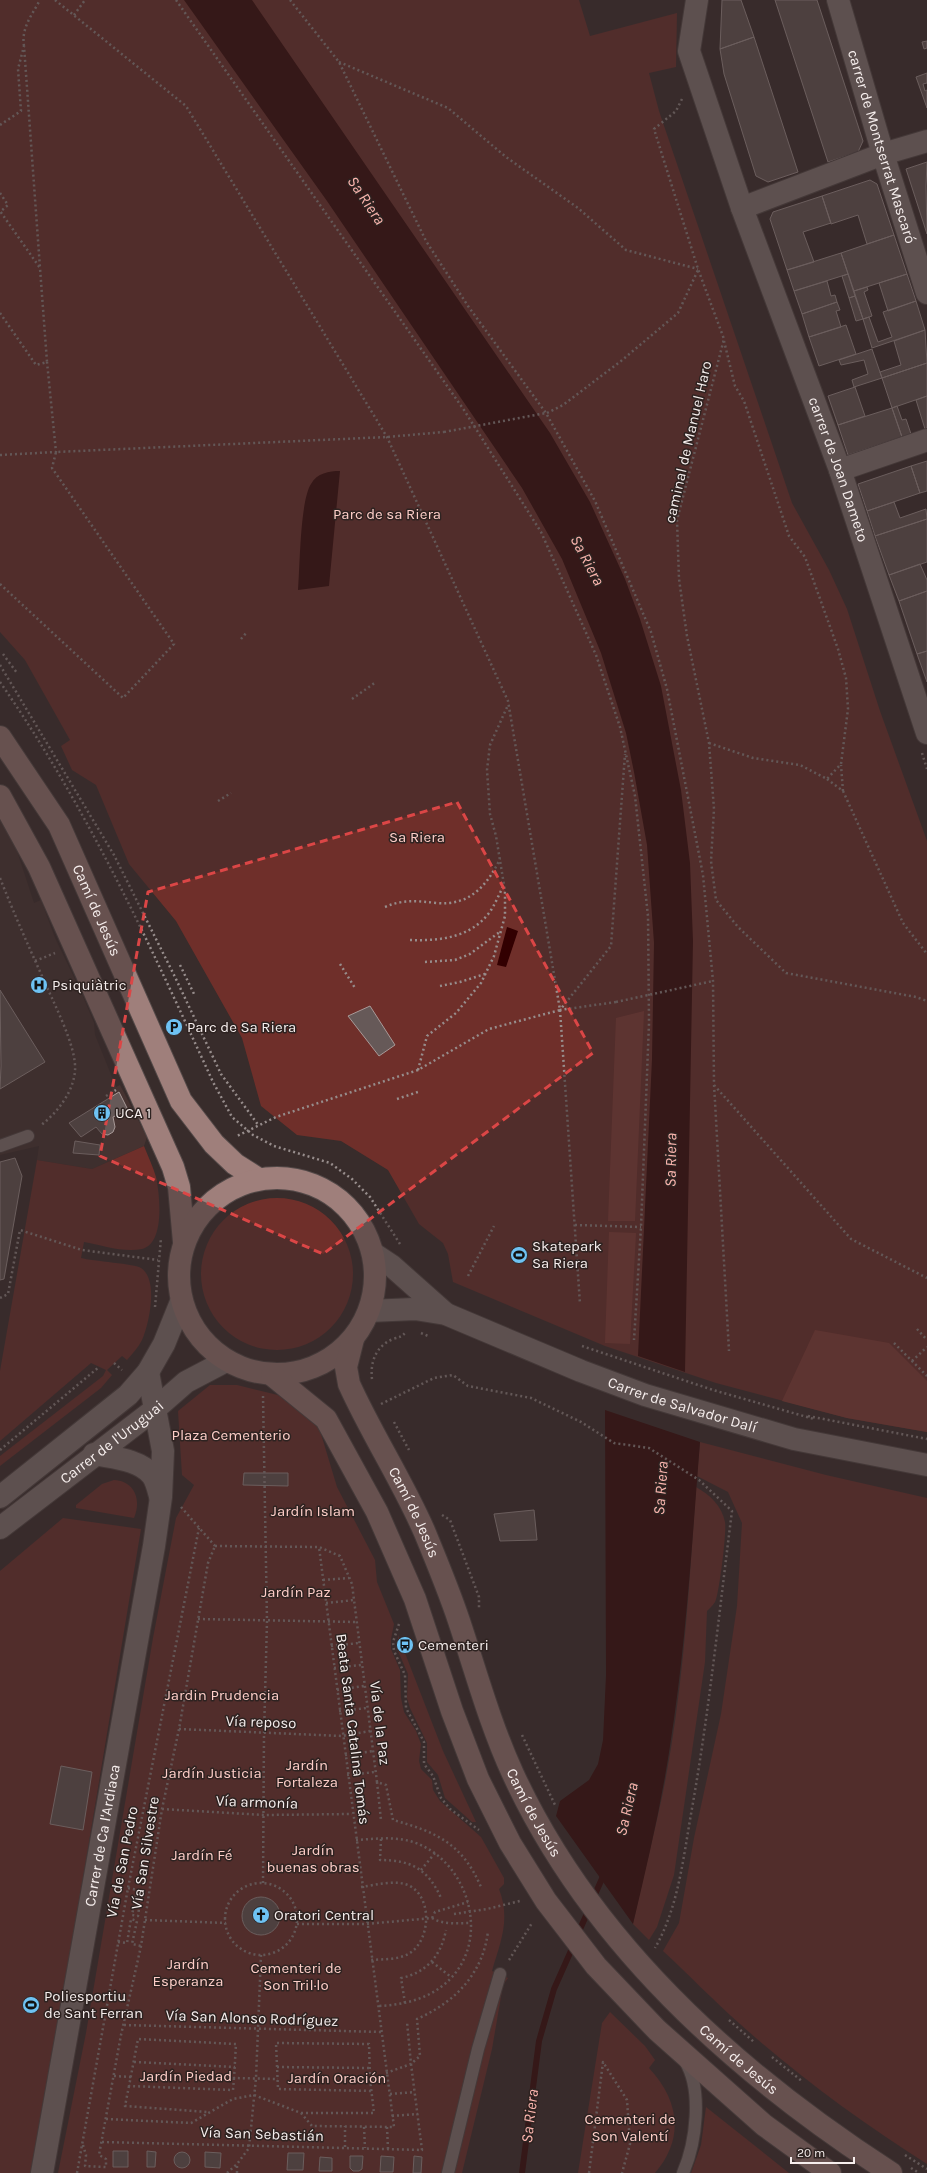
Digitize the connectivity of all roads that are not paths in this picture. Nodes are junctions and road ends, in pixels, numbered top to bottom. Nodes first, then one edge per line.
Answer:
1 (697, 0) edge
2 (838, 0) edge
3 (927, 141) edge
4 (883, 154) junction
5 (742, 208) junction
6 (927, 293) edge
7 (927, 440) edge
8 (840, 470) junction
9 (927, 733) edge
10 (0, 737) edge
11 (0, 796) edge
12 (28, 1136) road end
13 (0, 1146) edge
14 (257, 1178) junction
15 (184, 1242) junction
16 (374, 1254) junction
17 (181, 1302) junction
18 (369, 1311) junction
19 (446, 1314) junction
20 (353, 1339) junction
21 (226, 1361) junction
22 (148, 1372) junction
23 (272, 1375) junction
24 (154, 1410) junction
25 (94, 1454) junction
26 (927, 1465) edge
27 (0, 1497) edge
28 (160, 1497) junction
29 (0, 1528) edge
30 (500, 1974) road end
31 (678, 2050) junction
32 (42, 2173) edge
33 (448, 2173) edge
34 (683, 2173) edge
35 (830, 2173) edge
36 (890, 2173) edge

1 - 5 street, carrer de Joan Dameto
2 - 4 street, carrer de Montserrat Mascaró
3 - 4 street
4 - 5 street
4 - 6 street, carrer de Montserrat Mascaró
5 - 8 street, carrer de Joan Dameto
7 - 8 street
8 - 9 street, carrer de Joan Dameto
10 - 14 main road, Camí de Jesús
11 - 15 main road
12 - 13 lane
14 - 15 main road
14 - 16 main road
15 - 17 main road
16 - 18 main road
16 - 19 street, Carrer de Salvador Dalí
17 - 21 main road
17 - 22 street, Carrer de l'Uruguai
18 - 19 street, Carrer de Salvador Dalí
18 - 20 main road
19 - 26 street, Carrer de Salvador Dalí
20 - 23 main road
20 - 36 main road, Camí de Jesús
21 - 23 main road
21 - 24 street, Carrer de l'Uruguai
22 - 24 street, Carrer de Ca l'Ardiaca
22 - 27 street, Carrer de l'Uruguai
23 - 31 main road
24 - 25 street, Carrer de l'Uruguai
24 - 28 street, Carrer de Ca l'Ardiaca
25 - 28 street, Carrer de Ca l'Ardiaca
25 - 29 street, Carrer de l'Uruguai
28 - 32 street, Carrer de Ca l'Ardiaca
30 - 33 lane
31 - 34 lane
31 - 35 main road

